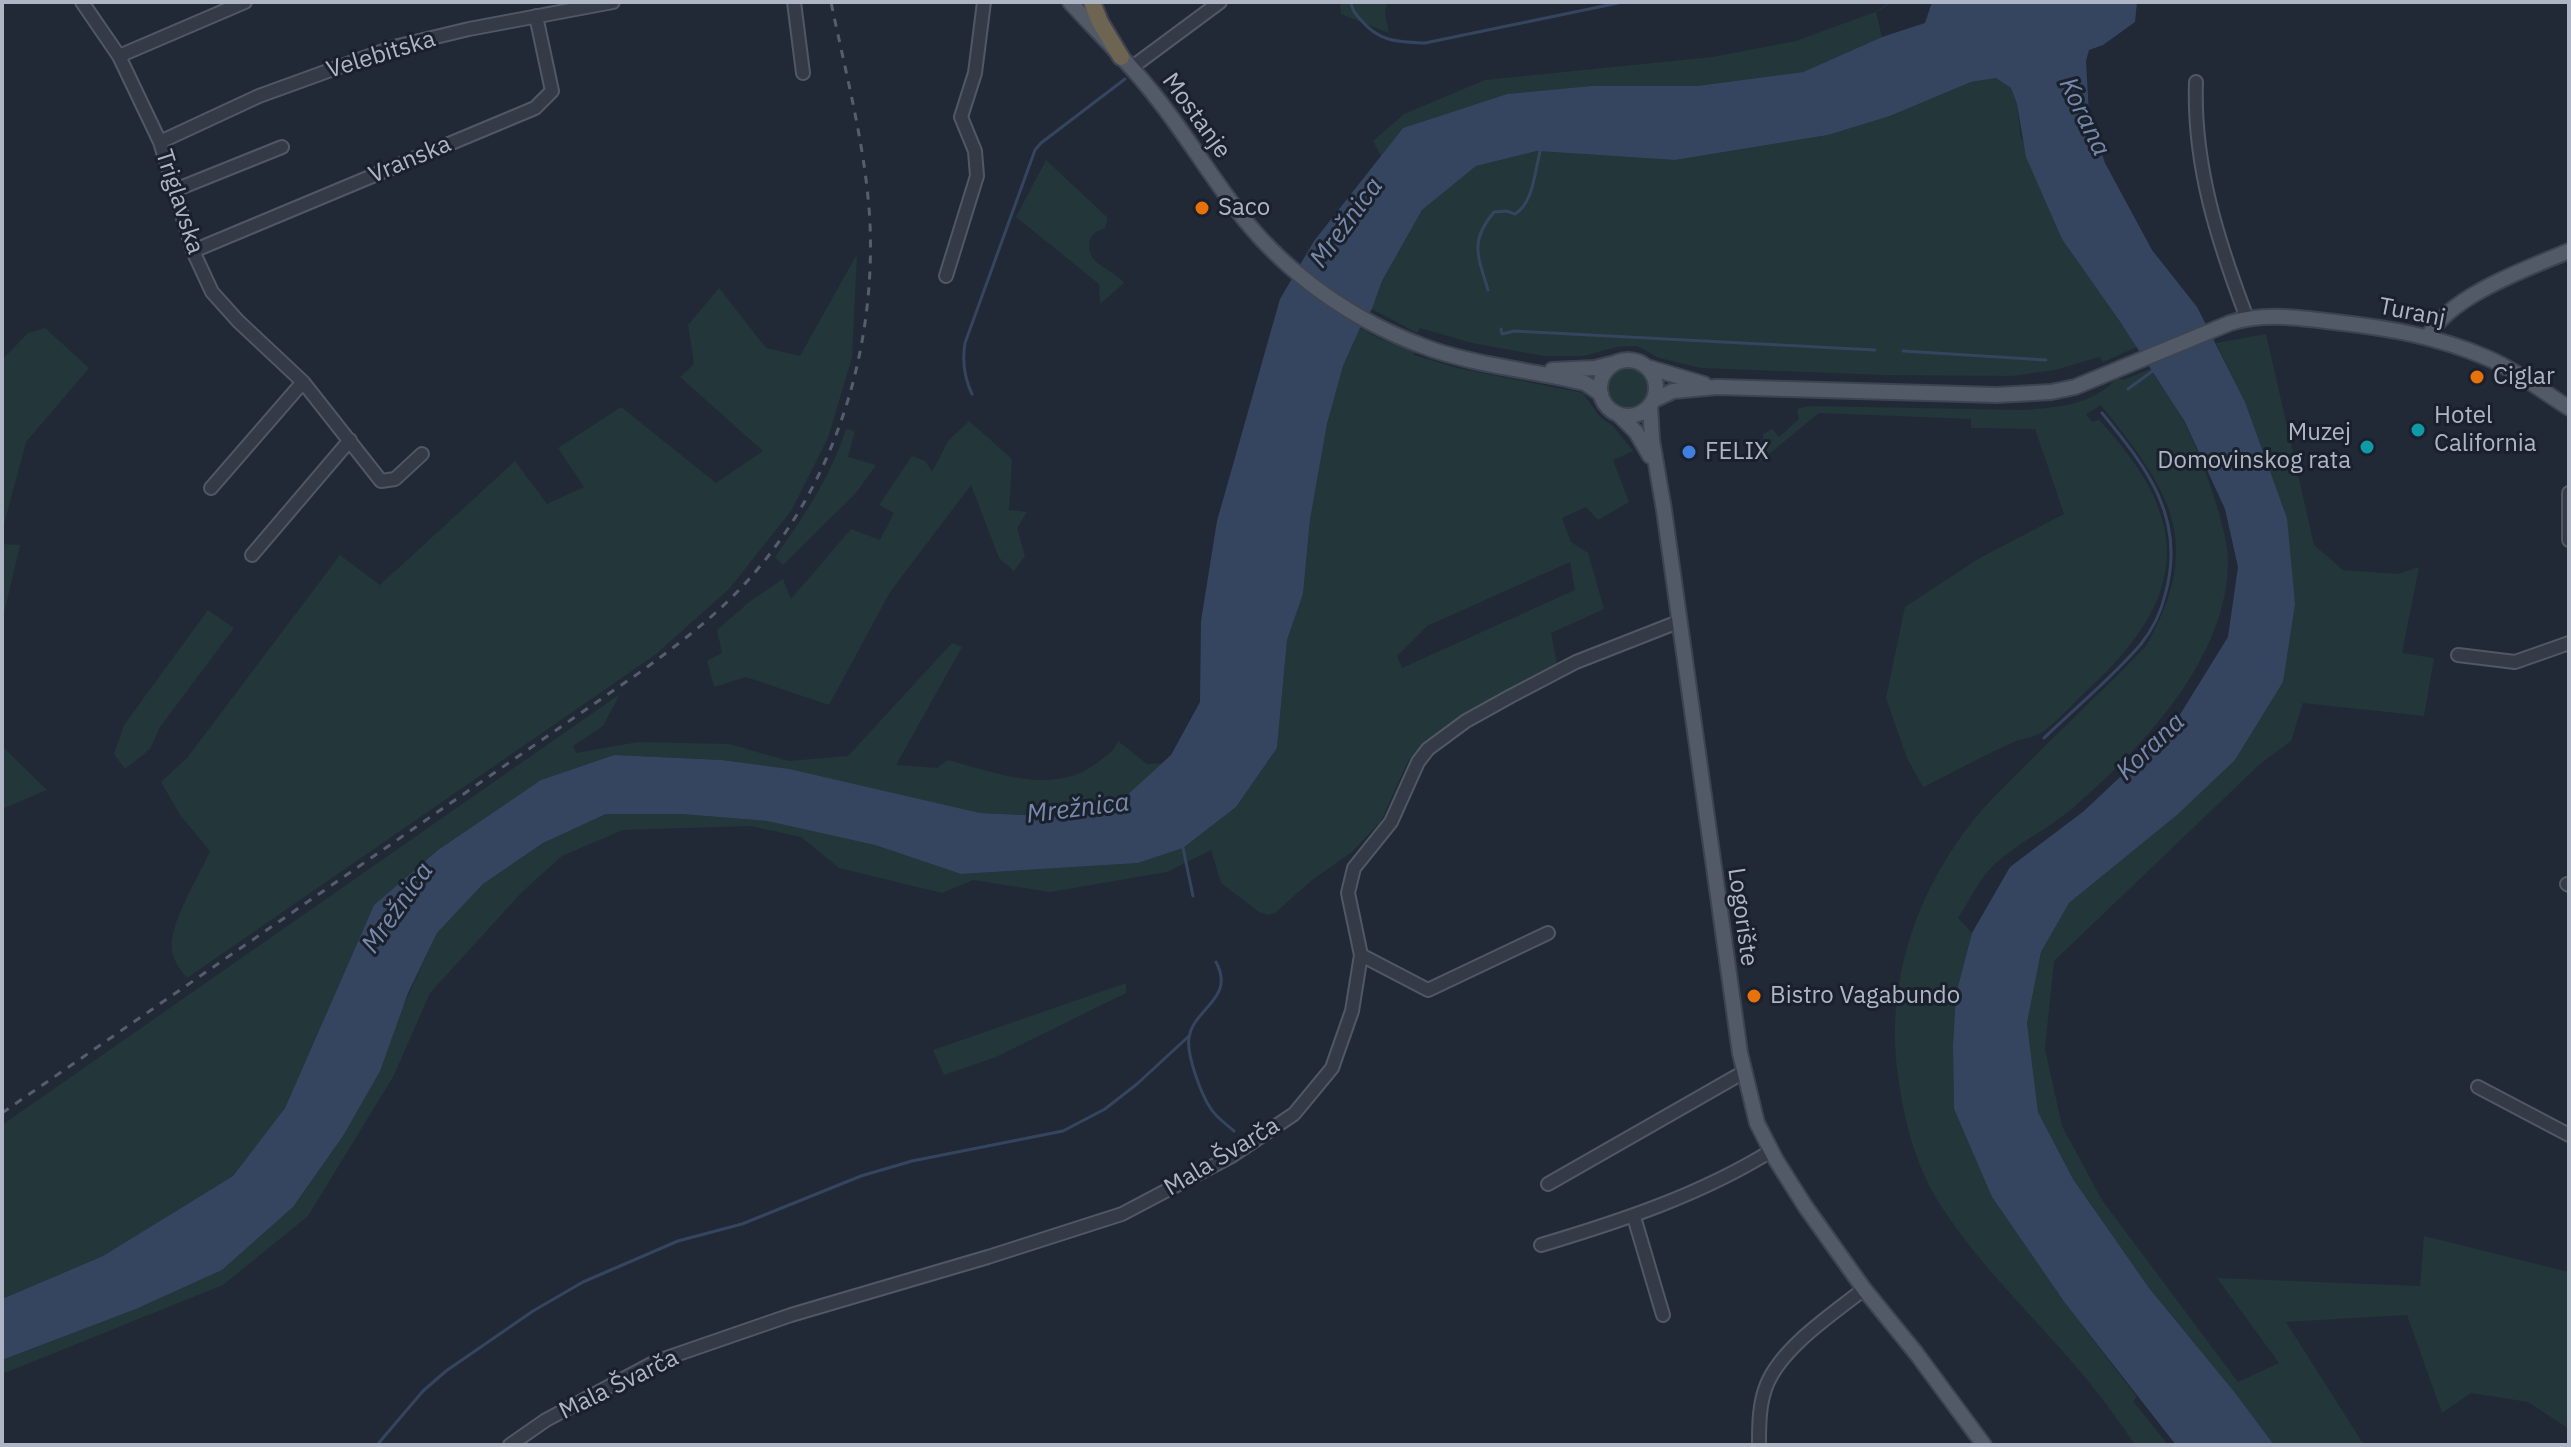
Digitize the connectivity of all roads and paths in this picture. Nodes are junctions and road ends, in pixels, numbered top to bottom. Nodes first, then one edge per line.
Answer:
1 (82, 2) edge
2 (245, 2) edge
3 (613, 2) edge
4 (794, 2) edge
5 (984, 2) edge
6 (1070, 2) edge
7 (1092, 2) edge
8 (1220, 2) edge
9 (536, 16) junction
10 (119, 56) junction
11 (1126, 62) junction
12 (803, 73) dead end
13 (2196, 82) dead end
14 (160, 142) junction
15 (282, 147) dead end
16 (175, 190) junction
17 (193, 251) junction
18 (2569, 251) edge
19 (946, 276) dead end
20 (2247, 318) junction
21 (2428, 337) junction
22 (1618, 362) junction
23 (1647, 367) junction
24 (1532, 370) junction
25 (303, 382) junction
26 (1717, 387) junction
27 (1601, 394) junction
28 (1652, 403) junction
29 (2569, 408) edge
30 (1618, 414) junction
31 (350, 440) junction
32 (422, 454) dead end
33 (1656, 467) junction
34 (211, 488) dead end
35 (2569, 493) edge
36 (2569, 540) edge
37 (252, 555) dead end
38 (1678, 622) junction
39 (2569, 643) edge
40 (2458, 655) dead end
41 (1548, 933) dead end
42 (1361, 955) junction
43 (1744, 1072) junction
44 (2478, 1087) dead end
45 (2569, 1135) edge
46 (1771, 1151) junction
47 (1548, 1184) dead end
48 (1634, 1217) junction
49 (1541, 1245) dead end
50 (1864, 1289) junction
51 (1663, 1315) dead end
52 (510, 1445) edge
53 (1759, 1445) edge
54 (1984, 1445) edge

1 - 10 street, Triglavska
2 - 10 street
3 - 9 street, Velebitska
4 - 12 street
5 - 19 street
6 - 11 main road, Mostanje
7 - 11 highway
8 - 11 street
9 - 14 street, Velebitska
9 - 17 street, Vranska
10 - 14 street, Triglavska
11 - 24 main road, Mostanje
13 - 20 street
14 - 16 street, Triglavska
15 - 16 street
16 - 17 street, Triglavska
17 - 25 street, Triglavska
18 - 21 main road
20 - 21 main road, Turanj
20 - 26 main road, Turanj
21 - 29 main road, Turanj
22 - 23 main road
22 - 24 main road
22 - 27 main road
23 - 26 main road
23 - 28 main road
24 - 27 main road
25 - 31 street, Triglavska
25 - 34 street
26 - 28 main road
27 - 30 main road
28 - 30 main road
28 - 33 main road, Logorište
30 - 33 main road, Logorište
31 - 32 street, Triglavska
31 - 37 street
33 - 38 main road, Logorište
35 - 36 street
38 - 42 street, Mala Švarča
38 - 43 main road, Logorište
39 - 40 street
41 - 42 street
42 - 52 street, Mala Švarča
43 - 46 main road, Logorište
43 - 47 street
44 - 45 street
46 - 48 street
46 - 50 main road, Logorište
48 - 49 street
48 - 51 street
50 - 53 street
50 - 54 main road, Logorište

